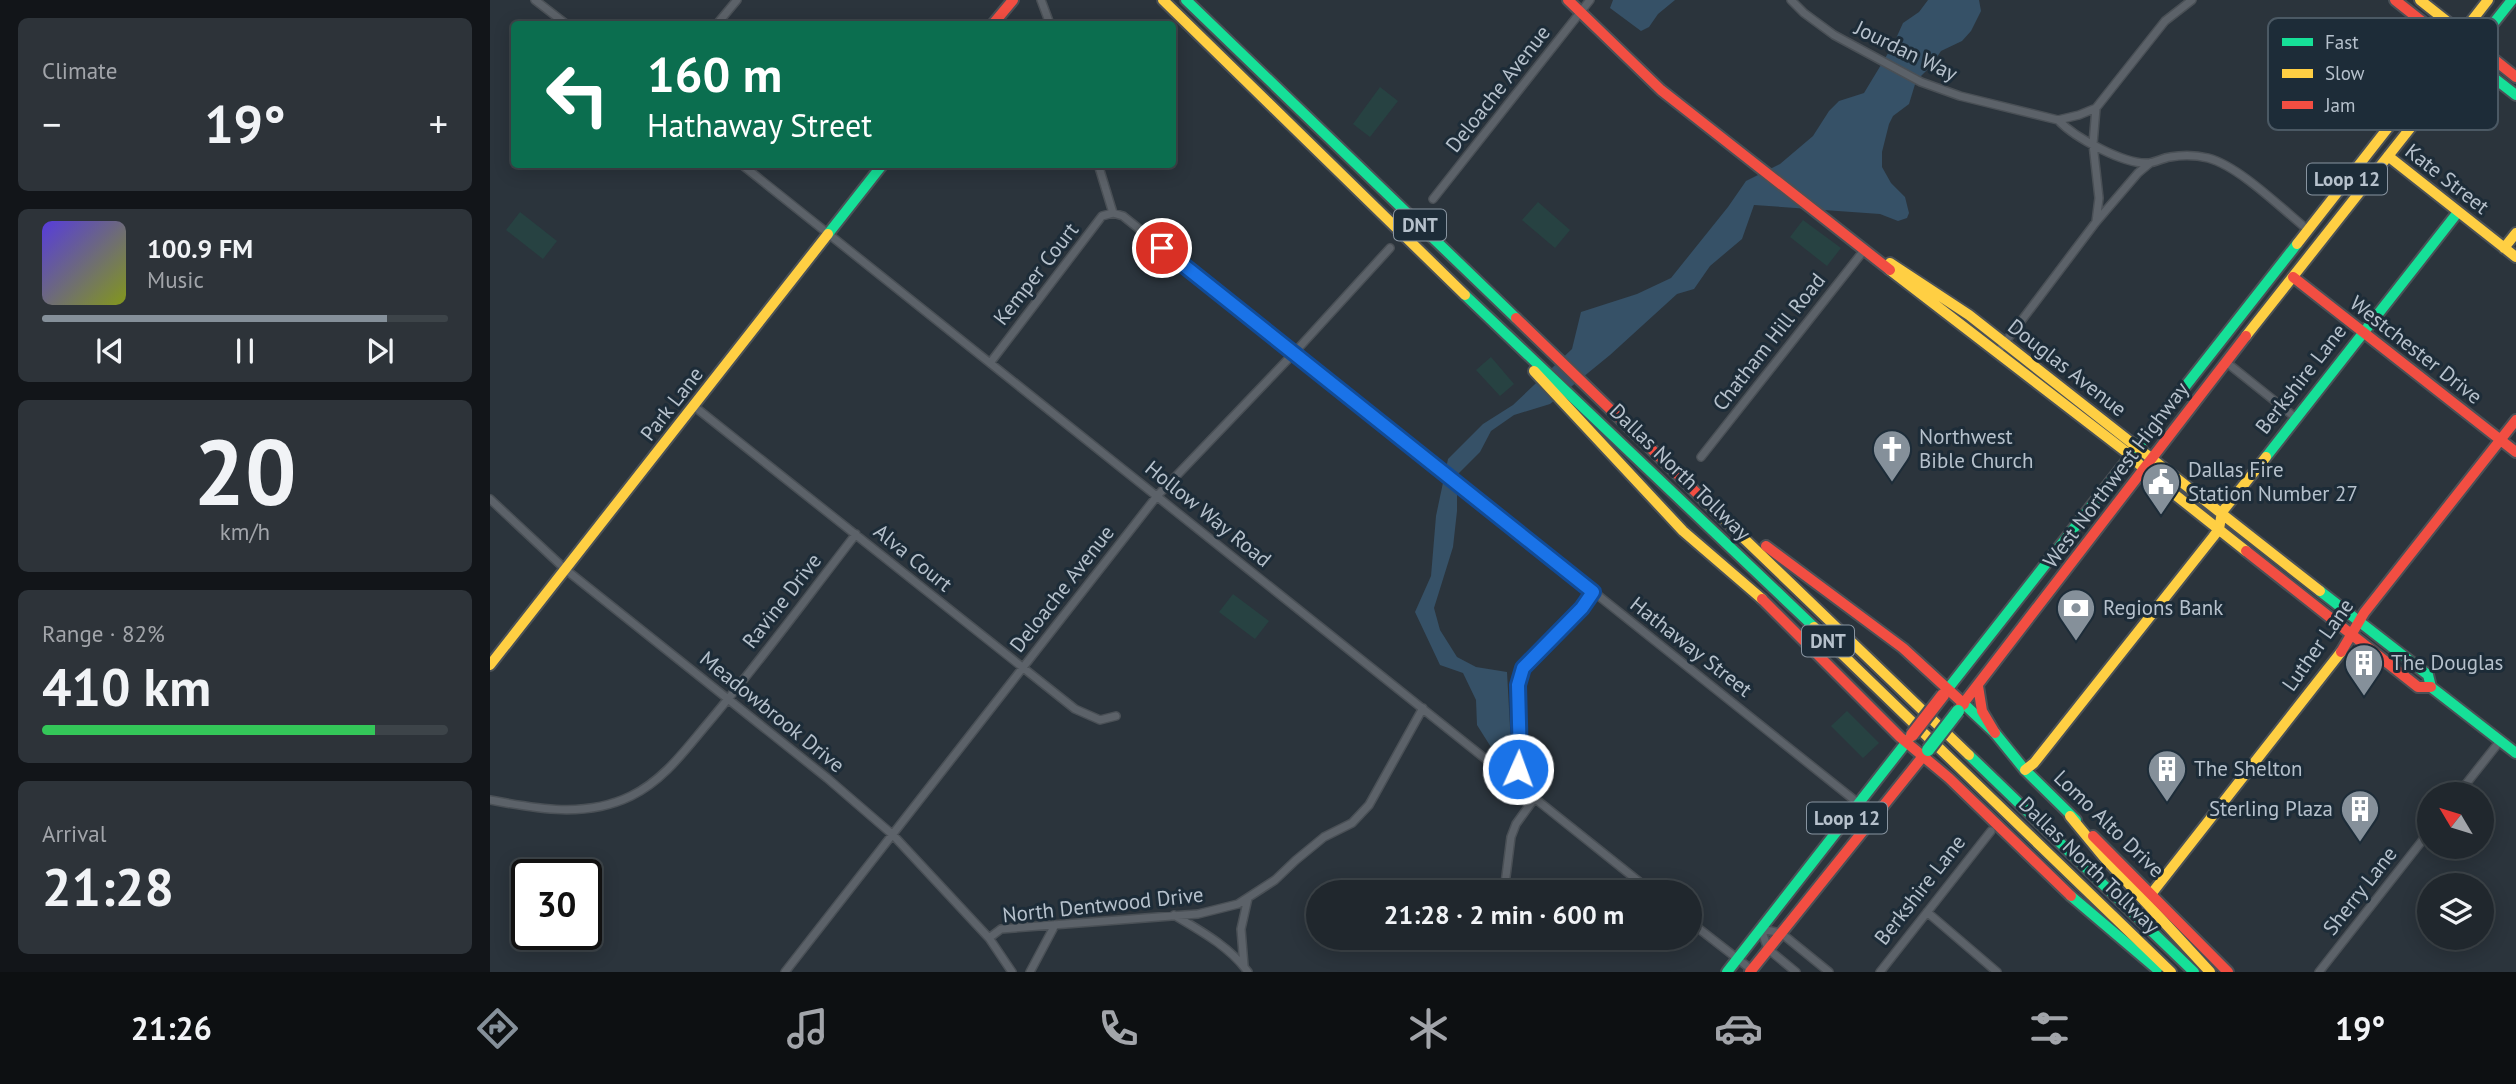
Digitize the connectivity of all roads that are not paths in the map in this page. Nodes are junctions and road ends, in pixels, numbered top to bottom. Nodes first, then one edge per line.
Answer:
1 (535, 0) edge
2 (737, 0) edge
3 (1013, 0) edge
4 (1041, 0) edge
5 (1163, 0) edge
6 (1186, 0) edge
7 (1568, 0) edge
8 (1590, 0) edge
9 (1791, 0) edge
10 (2192, 0) edge
11 (2395, 0) edge
12 (2420, 0) edge
13 (2488, 0) edge
14 (2512, 0) edge
15 (1581, 12) junction
16 (2417, 18) edge
17 (2443, 18) edge
18 (2474, 18) edge
19 (2498, 18) edge
20 (562, 21) edge
21 (720, 21) edge
22 (996, 21) edge
23 (1049, 21) edge
24 (2498, 63) edge
25 (2516, 77) edge
26 (2498, 81) edge
27 (2516, 95) edge
28 (2096, 108) junction
29 (2058, 120) junction
30 (2386, 130) edge
31 (2409, 130) edge
32 (2093, 144) junction
33 (2388, 156) junction
34 (2150, 163) junction
35 (746, 168) edge
36 (880, 168) edge
37 (1099, 168) edge
38 (2336, 194) junction
39 (1433, 200) dead end
40 (1113, 212) junction
41 (2458, 212) junction
42 (2095, 222) junction
43 (2308, 230) junction
44 (2516, 233) edge
45 (828, 234) junction
46 (1390, 248) dead end
47 (2504, 248) junction
48 (1865, 249) junction
49 (2516, 257) edge
50 (2293, 277) junction
51 (1483, 312) junction
52 (2362, 332) junction
53 (2000, 348) junction
54 (1294, 353) junction
55 (2227, 362) junction
56 (990, 363) junction
57 (695, 407) junction
58 (2296, 418) junction
59 (2516, 420) edge
60 (2501, 440) junction
61 (2135, 452) junction
62 (2516, 452) edge
63 (1701, 457) dead end
64 (2149, 464) junction
65 (2109, 485) junction
66 (1157, 496) junction
67 (2123, 497) junction
68 (490, 499) edge
69 (2222, 512) junction
70 (1721, 514) junction
71 (2219, 529) junction
72 (856, 534) junction
73 (2273, 553) junction
74 (2264, 565) junction
75 (2289, 566) junction
76 (565, 569) junction
77 (2280, 578) junction
78 (1593, 592) junction
79 (2360, 622) junction
80 (2352, 636) junction
81 (490, 665) edge
82 (1023, 668) junction
83 (1978, 686) junction
84 (2431, 687) junction
85 (1946, 691) junction
86 (728, 699) junction
87 (1961, 707) junction
88 (1423, 708) junction
89 (1115, 716) dead end
90 (1995, 733) junction
91 (1909, 738) junction
92 (2500, 741) junction
93 (2516, 752) edge
94 (1926, 753) junction
95 (2025, 770) junction
96 (1510, 780) junction
97 (2468, 782) edge
98 (1534, 799) junction
99 (490, 800) edge
100 (1858, 803) junction
101 (2070, 816) junction
102 (1991, 831) dead end
103 (893, 835) junction
104 (2417, 847) edge
105 (1506, 880) edge
106 (1637, 880) edge
107 (2152, 893) junction
108 (1248, 898) junction
109 (1927, 912) junction
110 (1174, 915) junction
111 (1055, 925) junction
112 (1761, 929) junction
113 (1702, 931) edge
114 (1782, 933) junction
115 (989, 938) junction
116 (1768, 949) junction
117 (1738, 959) junction
118 (1246, 969) edge
119 (1751, 971) edge
120 (785, 972) edge
121 (1012, 972) edge
122 (1030, 972) edge
123 (1727, 972) edge
124 (1796, 972) edge
125 (1829, 972) edge
126 (1880, 972) edge
127 (1997, 972) edge
128 (2161, 972) edge
129 (2171, 972) edge
130 (2194, 972) edge
131 (2210, 972) edge
132 (2228, 972) edge
133 (2319, 972) edge

1 - 20 street
2 - 21 street
3 - 22 main road
4 - 23 street
5 - 51 main road, Dallas North Tollway / DNT
6 - 70 main road, Dallas North Tollway / DNT
7 - 15 main road, Douglas Avenue
8 - 15 street, Deloache Avenue
9 - 29 street, Jourdan Way
10 - 28 street
11 - 16 main road
12 - 17 main road
13 - 18 main road, West Northwest Highway / Loop 12
14 - 19 main road, West Northwest Highway / Loop 12
15 - 39 street, Deloache Avenue
15 - 48 main road, Douglas Avenue
24 - 25 main road
26 - 27 main road
28 - 29 street
28 - 32 street
29 - 32 street, Jourdan Way
30 - 38 main road, West Northwest Highway / Loop 12
31 - 33 main road, West Northwest Highway / Loop 12
32 - 34 street, Jourdan Way
32 - 42 street
33 - 41 main road, Kate Street
33 - 50 main road, West Northwest Highway / Loop 12
34 - 42 street
34 - 43 street, Jourdan Way
35 - 45 street, Hollow Way Road
36 - 45 main road, Park Lane
37 - 40 street
38 - 43 main road, West Northwest Highway / Loop 12
38 - 50 main road
40 - 54 street, Hathaway Street
40 - 56 street, Kemper Court
41 - 47 main road, Kate Street
41 - 52 main road, Berkshire Lane
42 - 53 street
43 - 61 main road, West Northwest Highway / Loop 12
44 - 47 main road
45 - 56 street, Hollow Way Road
45 - 57 main road, Park Lane
46 - 54 street, Deloache Avenue
47 - 49 main road, Kate Street
48 - 53 main road, Douglas Avenue
48 - 63 street, Chatham Hill Road
50 - 52 main road, Westchester Drive
50 - 55 main road, West Northwest Highway / Loop 12
51 - 91 main road
51 - 129 main road, Dallas North Tollway / DNT
52 - 58 main road, Berkshire Lane
52 - 60 main road, Westchester Drive
53 - 61 main road, Douglas Avenue
54 - 66 street, Deloache Avenue
54 - 78 street, Hathaway Street
55 - 58 street
55 - 64 main road, West Northwest Highway / Loop 12
56 - 66 street, Hollow Way Road
57 - 72 street, Alva Court
57 - 76 main road, Park Lane
58 - 69 main road, Berkshire Lane
59 - 60 main road, Luther Lane
60 - 62 main road, Westchester Drive
60 - 79 main road, Luther Lane
61 - 64 main road, Douglas Avenue
61 - 65 main road, West Northwest Highway / Loop 12
64 - 67 main road, West Northwest Highway / Loop 12
64 - 69 main road, Douglas Avenue
64 - 71 main road, Douglas Avenue
65 - 67 main road
65 - 85 main road, West Northwest Highway / Loop 12
66 - 82 street, Deloache Avenue
66 - 88 street, Hollow Way Road
67 - 83 main road, West Northwest Highway / Loop 12
68 - 76 street, Meadowbrook Drive
69 - 71 main road, Berkshire Lane
69 - 73 main road, Douglas Avenue
70 - 85 main road, Lomo Alto Drive
70 - 130 main road, Dallas North Tollway / DNT
71 - 74 main road, Douglas Avenue
71 - 95 main road, Berkshire Lane
72 - 82 street, Alva Court
72 - 86 street, Ravine Drive
73 - 74 main road
73 - 75 main road, Douglas Avenue
74 - 77 main road, Douglas Avenue
75 - 77 main road
75 - 79 main road, Douglas Avenue
76 - 81 main road, Park Lane
76 - 86 street, Meadowbrook Drive
77 - 80 main road, Douglas Avenue
78 - 96 street
78 - 100 street, Hathaway Street
79 - 80 main road, Luther Lane
79 - 84 main road, Douglas Avenue
80 - 84 main road, Douglas Avenue
80 - 107 main road, Luther Lane
82 - 89 street, Alva Court
82 - 103 street, Deloache Avenue
83 - 87 main road, West Northwest Highway / Loop 12
83 - 90 main road
84 - 92 main road, Douglas Avenue
85 - 87 main road, Lomo Alto Drive
85 - 91 main road, West Northwest Highway / Loop 12, bridge
86 - 99 street, Ravine Drive
86 - 103 street, Meadowbrook Drive
87 - 90 main road, Lomo Alto Drive
87 - 94 main road, West Northwest Highway / Loop 12, bridge
88 - 96 street, Hollow Way Road
88 - 108 street, North Dentwood Drive
90 - 95 main road, Lomo Alto Drive
91 - 94 main road
91 - 100 main road, West Northwest Highway / Loop 12
92 - 93 main road, Douglas Avenue
92 - 97 street
94 - 114 main road, West Northwest Highway / Loop 12
94 - 128 main road
95 - 101 main road, Lomo Alto Drive
96 - 98 street, Hollow Way Road
98 - 105 street
98 - 106 street, Hollow Way Road
100 - 112 main road, West Northwest Highway / Loop 12
101 - 107 main road, Lomo Alto Drive
101 - 131 main road
102 - 109 street, Berkshire Lane
103 - 115 street, Meadowbrook Drive
103 - 120 street, Deloache Avenue
104 - 133 street, Sherry Lane
107 - 132 main road, Lomo Alto Drive
108 - 110 street, North Dentwood Drive
108 - 118 street
109 - 126 street, Berkshire Lane
109 - 127 street
110 - 111 street, North Dentwood Drive
110 - 118 street
111 - 115 street, North Dentwood Drive
111 - 122 street
112 - 114 street
112 - 116 street
112 - 117 main road, West Northwest Highway / Loop 12
113 - 117 street
114 - 116 main road, West Northwest Highway / Loop 12
114 - 125 street
115 - 121 street, Meadowbrook Drive
116 - 119 main road, West Northwest Highway / Loop 12
116 - 124 street
117 - 119 street
117 - 123 main road, West Northwest Highway / Loop 12

